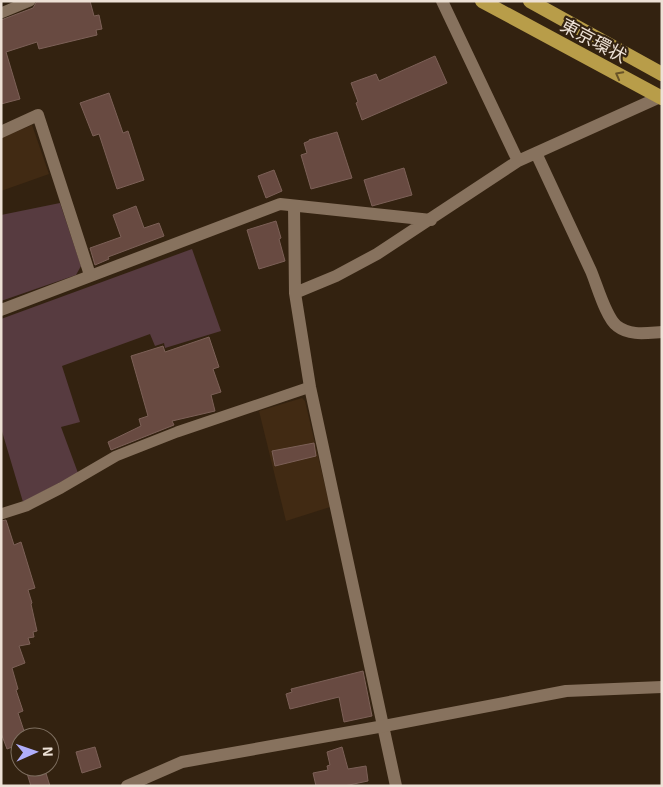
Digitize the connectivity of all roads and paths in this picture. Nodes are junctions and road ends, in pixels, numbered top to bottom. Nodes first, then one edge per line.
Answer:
1 (30, 1) edge
2 (442, 1) edge
3 (482, 1) edge
4 (530, 1) edge
5 (1, 13) edge
6 (662, 74) edge
7 (661, 98) edge
8 (1, 132) edge
9 (536, 153) junction
10 (518, 161) junction
11 (294, 206) junction
12 (431, 220) junction
13 (90, 275) junction
14 (294, 292) junction
15 (1, 310) edge
16 (662, 332) edge
17 (310, 387) junction
18 (1, 514) edge
19 (662, 687) edge
20 (384, 726) junction
21 (127, 786) edge
22 (396, 786) edge

1 - 5 lane
2 - 10 street
7 -> 3 highway, 東京環状
4 - 6 highway, 東京環状
7 - 9 street
8 - 13 street
9 - 10 street
9 - 16 street
10 - 12 street
11 - 12 street
11 - 13 street
11 - 14 street
12 - 14 street
13 - 15 street
14 - 17 street
17 - 18 lane
17 - 20 street
19 - 20 street
20 - 21 street
20 - 22 street

